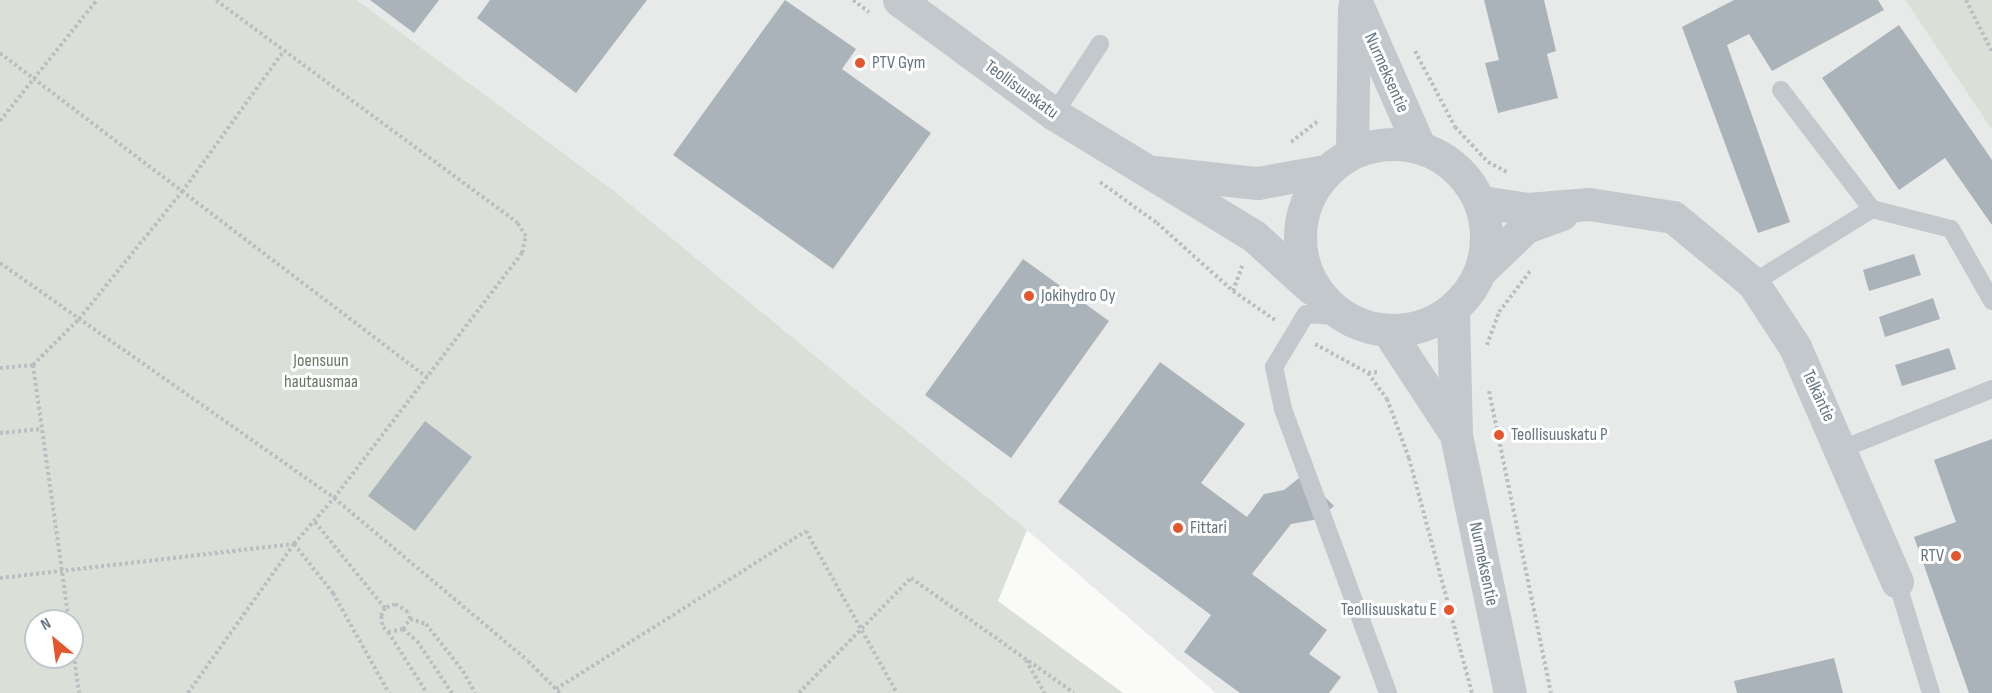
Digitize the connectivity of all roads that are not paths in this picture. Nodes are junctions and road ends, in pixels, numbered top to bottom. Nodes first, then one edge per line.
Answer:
1 (899, 0) edge
2 (1354, 0) edge
3 (1100, 44) dead end
4 (1781, 90) dead end
5 (1054, 114) junction
6 (1419, 146) junction
7 (1352, 152) junction
8 (1150, 171) junction
9 (1325, 171) junction
10 (1482, 202) junction
11 (1872, 209) junction
12 (1527, 218) junction
13 (1481, 270) junction
14 (1753, 283) junction
15 (1317, 293) junction
16 (1992, 301) edge
17 (1453, 312) junction
18 (1341, 316) junction
19 (1388, 331) junction
20 (1992, 389) edge
21 (1456, 435) junction
22 (1842, 449) junction
23 (1897, 582) joint
24 (1388, 693) edge
25 (1510, 693) edge
26 (1930, 693) edge

1 - 5 street, Teollisuuskatu
2 - 6 street, Nurmeksentie
2 - 7 street, Nurmeksentie
3 - 5 lane
4 - 11 lane
5 - 8 street, Teollisuuskatu
6 - 7 street
6 - 10 street
7 - 9 street
8 - 9 street, Teollisuuskatu
8 - 15 street, Teollisuuskatu
9 - 15 street
10 - 12 street, Telkäntie
10 - 13 street
11 - 14 lane
11 - 16 lane
12 - 13 street
12 - 14 street, Telkäntie
13 - 17 street
14 - 22 street, Telkäntie
15 - 18 street
17 - 19 street
17 - 21 street, Nurmeksentie
18 - 19 street
18 - 24 lane
19 - 21 street, Nurmeksentie
20 - 22 lane
21 - 25 street, Nurmeksentie
22 - 23 street, Telkäntie
23 - 26 lane, Telkäntie

